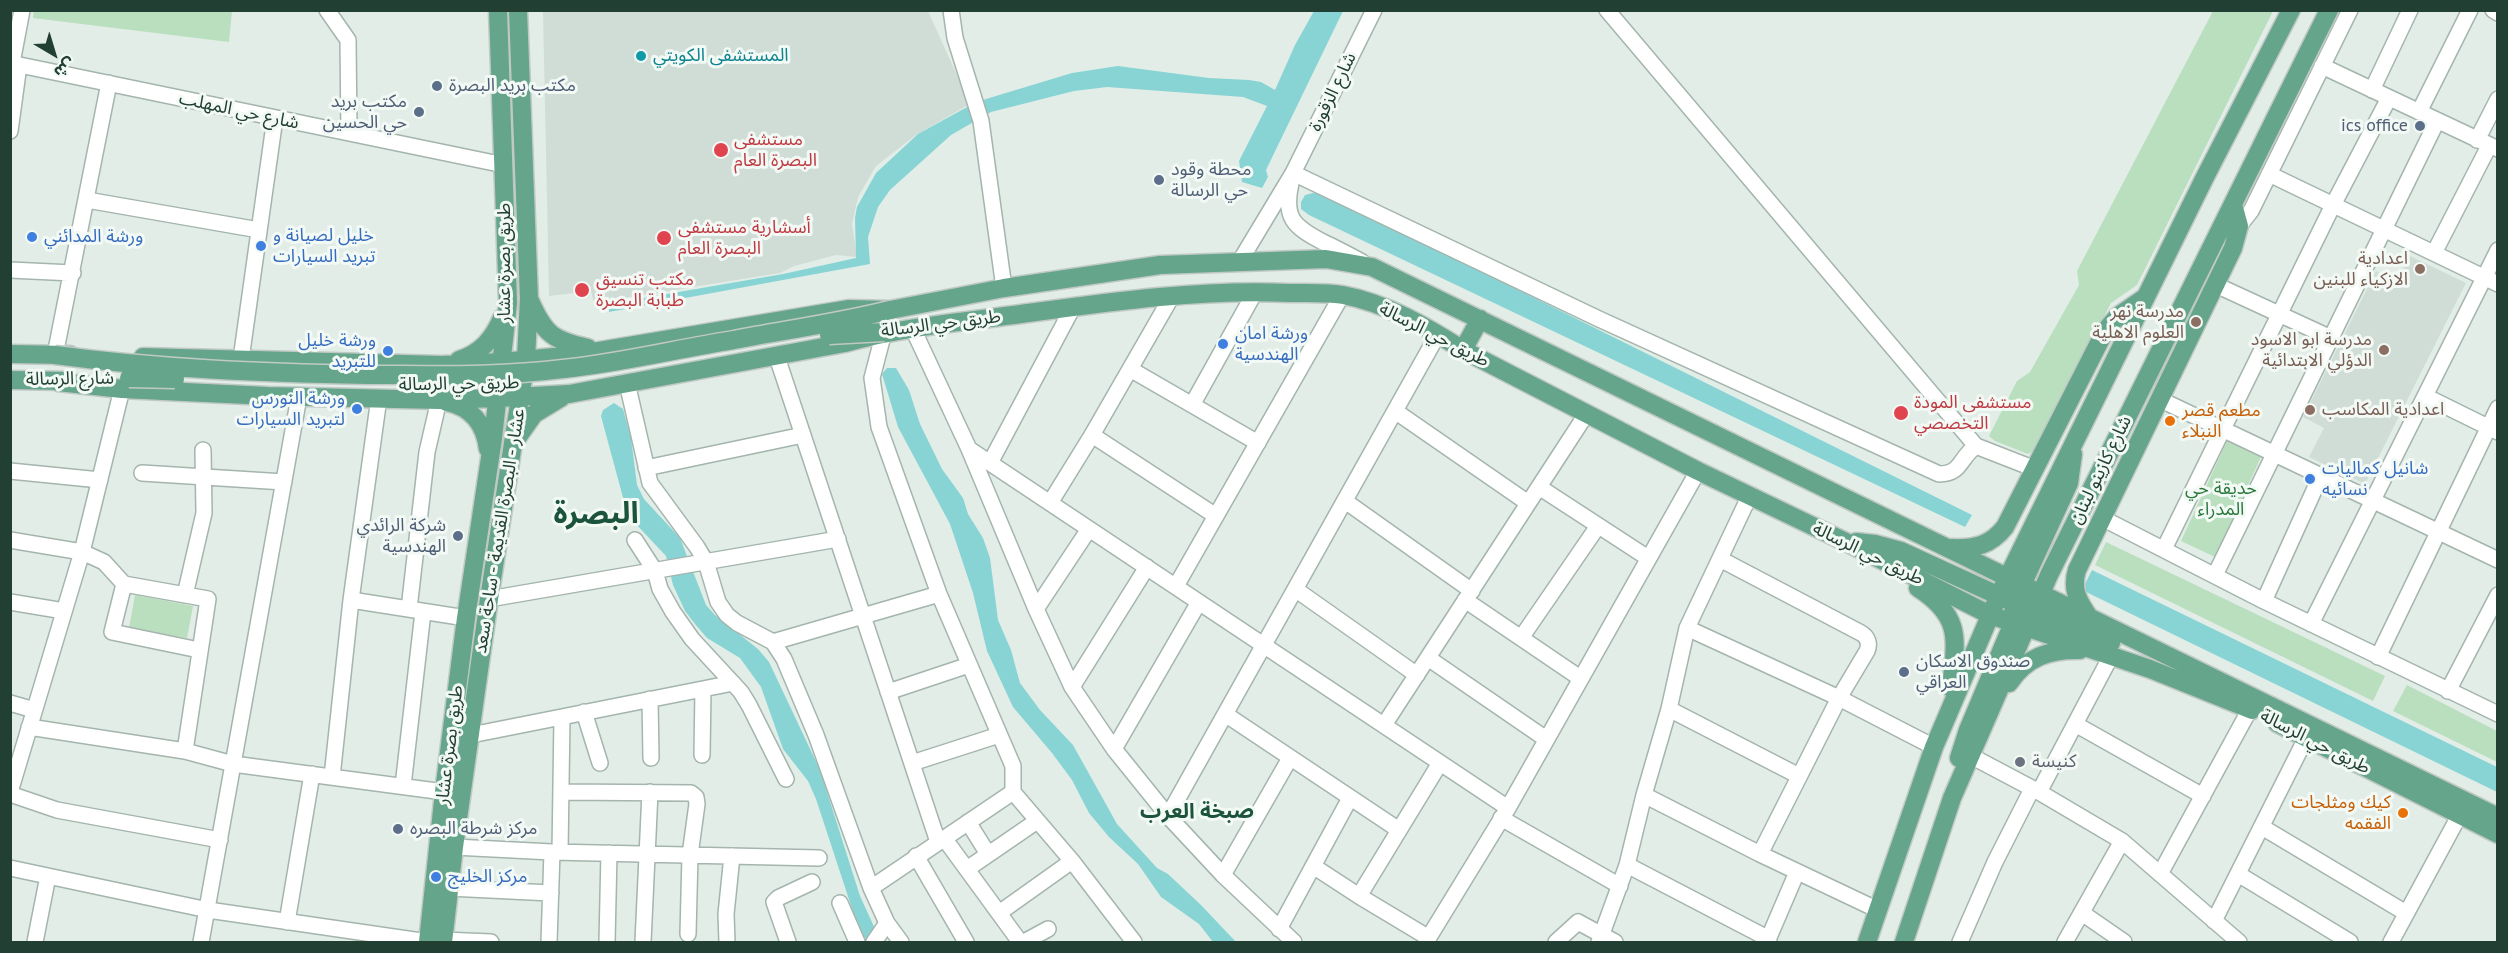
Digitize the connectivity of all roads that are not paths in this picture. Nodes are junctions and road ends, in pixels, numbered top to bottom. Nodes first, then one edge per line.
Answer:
1 (22, 10) edge
2 (327, 10) edge
3 (498, 10) edge
4 (518, 10) edge
5 (951, 10) edge
6 (1374, 10) edge
7 (1606, 10) edge
8 (2291, 10) edge
9 (2329, 10) edge
10 (2350, 10) edge
11 (2410, 10) edge
12 (2470, 10) edge
13 (2493, 10) edge
14 (2498, 13) edge
15 (14, 64) edge
16 (2322, 66) junction
17 (109, 83) junction
18 (2372, 90) junction
19 (2389, 98) junction
20 (2498, 99) edge
21 (2419, 112) junction
22 (274, 118) junction
23 (2437, 121) junction
24 (10, 131) edge
25 (349, 133) junction
26 (2488, 145) edge
27 (504, 165) junction
28 (1293, 173) junction
29 (2269, 174) junction
30 (87, 200) junction
31 (2233, 204) junction
32 (2333, 205) junction
33 (2238, 226) junction
34 (2384, 229) junction
35 (259, 230) junction
36 (2498, 250) edge
37 (2434, 253) junction
38 (1240, 261) junction
39 (1372, 267) junction
40 (10, 270) edge
41 (73, 273) junction
42 (2491, 281) edge
43 (2216, 285) junction
44 (1004, 288) junction
45 (1255, 292) junction
46 (1342, 295) junction
47 (1172, 296) junction
48 (2146, 297) junction
49 (529, 299) junction
50 (508, 303) junction
51 (1074, 307) junction
52 (890, 310) junction
53 (2278, 315) junction
54 (1480, 319) junction
55 (913, 329) junction
56 (884, 332) junction
57 (1438, 334) junction
58 (2331, 338) junction
59 (1463, 350) junction
60 (598, 351) junction
61 (10, 354) edge
62 (55, 355) junction
63 (777, 357) junction
64 (241, 359) junction
65 (526, 359) junction
66 (502, 362) junction
67 (441, 365) junction
68 (1131, 369) junction
69 (10, 380) edge
70 (627, 383) junction
71 (126, 384) junction
72 (569, 394) junction
73 (2425, 396) junction
74 (299, 397) junction
75 (520, 397) junction
76 (379, 398) junction
77 (497, 398) junction
78 (2159, 399) junction
79 (439, 400) junction
80 (1192, 405) junction
81 (2498, 408) edge
82 (1395, 411) junction
83 (1587, 413) junction
84 (2224, 429) junction
85 (2493, 430) edge
86 (803, 435) junction
87 (1092, 435) junction
88 (1258, 443) junction
89 (1976, 446) junction
90 (512, 447) junction
91 (969, 449) junction
92 (203, 450) dead end
93 (2273, 453) junction
94 (490, 458) junction
95 (990, 462) junction
96 (646, 468) junction
97 (2035, 469) junction
98 (10, 471) edge
99 (1698, 471) junction
100 (142, 473) dead end
101 (2321, 475) junction
102 (204, 476) junction
103 (100, 480) junction
104 (284, 482) junction
105 (1539, 487) junction
106 (1749, 497) junction
107 (2373, 500) junction
108 (1345, 501) junction
109 (1050, 503) junction
110 (1528, 503) junction
111 (1216, 516) junction
112 (2102, 518) junction
113 (1598, 526) junction
114 (1089, 529) junction
115 (2438, 532) junction
116 (838, 539) junction
117 (10, 540) edge
118 (635, 540) dead end
119 (1848, 543) junction
120 (1945, 548) junction
121 (2164, 549) junction
122 (82, 552) junction
123 (1648, 558) junction
124 (1720, 559) junction
125 (2498, 560) edge
126 (700, 563) junction
127 (1892, 565) junction
128 (1147, 567) junction
129 (659, 570) junction
130 (2214, 575) junction
131 (124, 584) junction
132 (1176, 586) junction
133 (1295, 590) junction
134 (2042, 592) junction
135 (939, 594) junction
136 (185, 595) junction
137 (1468, 595) junction
138 (2498, 595) edge
139 (489, 599) junction
140 (351, 600) junction
141 (2264, 601) junction
142 (10, 602) edge
143 (1199, 602) junction
144 (2018, 603) junction
145 (1036, 609) junction
146 (416, 610) junction
147 (64, 611) junction
148 (1990, 615) junction
149 (863, 616) junction
150 (466, 618) junction
151 (2090, 618) junction
152 (2311, 624) junction
153 (1687, 628) junction
154 (1521, 638) junction
155 (773, 642) junction
156 (2137, 642) junction
157 (1264, 645) junction
158 (199, 650) junction
159 (2105, 653) junction
160 (2378, 657) junction
161 (1428, 658) junction
162 (969, 665) junction
163 (1417, 675) junction
164 (1580, 678) junction
165 (733, 683) junction
166 (1072, 687) junction
167 (703, 689) junction
168 (2448, 691) junction
169 (888, 692) junction
170 (1839, 698) junction
171 (650, 699) junction
172 (1994, 701) junction
173 (10, 704) edge
174 (1950, 706) junction
175 (1668, 709) junction
176 (2250, 709) junction
177 (34, 710) junction
178 (584, 712) junction
179 (1225, 714) junction
180 (2498, 714) edge
181 (562, 717) junction
182 (2075, 724) junction
183 (1384, 725) junction
184 (29, 727) junction
185 (471, 735) junction
186 (999, 735) junction
187 (2307, 738) junction
188 (1546, 739) junction
189 (1934, 747) junction
190 (1114, 749) junction
191 (185, 751) junction
192 (702, 755) dead end
193 (1971, 756) junction
194 (651, 758) dead end
195 (1290, 758) junction
196 (600, 763) dead end
197 (912, 763) junction
198 (1440, 763) junction
199 (233, 764) junction
200 (312, 774) junction
201 (1799, 776) junction
202 (332, 777) junction
203 (786, 779) dead end
204 (403, 786) junction
205 (2036, 790) junction
206 (444, 792) junction
207 (561, 792) junction
208 (650, 792) junction
209 (1013, 792) junction
210 (10, 793) edge
211 (1644, 795) junction
212 (2203, 796) junction
213 (1350, 798) junction
214 (1952, 798) junction
215 (1504, 813) junction
216 (1168, 816) junction
217 (2459, 816) junction
218 (2498, 817) edge
219 (1036, 821) junction
220 (968, 822) junction
221 (2262, 827) junction
222 (1399, 830) junction
223 (2498, 834) edge
224 (220, 840) junction
225 (941, 840) junction
226 (2122, 841) junction
227 (454, 847) junction
228 (556, 852) junction
229 (609, 854) junction
230 (647, 854) junction
231 (1760, 854) junction
232 (690, 855) junction
233 (988, 855) junction
234 (732, 856) junction
235 (916, 856) junction
236 (819, 858) dead end
237 (1072, 861) junction
238 (1627, 865) junction
239 (1313, 866) junction
240 (10, 868) edge
241 (967, 869) junction
242 (1797, 872) junction
243 (2160, 874) junction
244 (2238, 874) junction
245 (1223, 875) junction
246 (48, 876) junction
247 (812, 882) dead end
248 (1620, 886) junction
249 (449, 888) junction
250 (871, 888) junction
251 (551, 893) junction
252 (1359, 896) junction
253 (840, 903) dead end
254 (207, 910) junction
255 (1878, 910) junction
256 (2082, 912) junction
257 (999, 913) junction
258 (2406, 913) junction
259 (2214, 921) junction
260 (287, 922) junction
261 (1048, 929) dead end
262 (1280, 929) junction
263 (881, 932) edge
264 (688, 934) dead end
265 (1600, 939) edge
266 (1427, 940) edge
267 (1768, 941) edge
268 (35, 942) edge
269 (201, 942) edge
270 (436, 942) edge
271 (490, 942) edge
272 (549, 942) edge
273 (608, 942) edge
274 (643, 942) edge
275 (728, 942) edge
276 (788, 942) edge
277 (856, 942) edge
278 (901, 942) edge
279 (966, 942) edge
280 (1020, 942) edge
281 (1024, 942) edge
282 (1134, 942) edge
283 (1294, 942) edge
284 (1556, 942) edge
285 (1615, 942) edge
286 (1867, 942) edge
287 (1904, 942) edge
288 (1960, 942) edge
289 (2065, 942) edge
290 (2124, 942) edge
291 (2239, 942) edge
292 (2350, 942) edge
293 (2391, 942) edge

1 - 15 street
2 - 25 street
3 - 27 main road, طريق بصرة عشار
4 - 49 main road, عشار - البصرة القديمة - ساحة سعد
5 - 44 street
6 - 28 street, شارع الزقورة
7 - 89 street
8 - 48 main road, شارع كازينو لبنان
9 - 31 main road, شارع كازينو لبنان
10 - 16 street
11 - 18 street
12 - 21 street
13 - 14 street
15 - 17 street, شارع حي المهلب
15 - 24 street
16 - 18 street
16 - 29 street
17 - 22 street, شارع حي المهلب
17 - 30 street
18 - 19 street
19 - 21 street
19 - 32 street
20 - 26 street
21 - 23 street
22 - 25 street, شارع حي المهلب
22 - 35 street
23 - 26 street
23 - 34 street
25 - 27 street, شارع حي المهلب
26 - 37 street
27 - 50 main road, طريق بصرة عشار
28 - 38 street, شارع الزقورة
28 - 39 street, شارع الزقورة
28 - 89 street
29 - 32 street
29 - 33 street
30 - 35 street
30 - 41 street
31 - 33 main road
31 - 134 main road, شارع كازينو لبنان
32 - 34 street
32 - 53 street
33 - 43 main road
34 - 37 street
34 - 58 street
35 - 64 street
36 - 42 street
37 - 42 street
38 - 39 main road, طريق حي الرسالة
38 - 44 main road, طريق حي الرسالة
39 - 54 main road, طريق حي الرسالة
40 - 41 street
41 - 62 street
42 - 73 street
43 - 53 street
43 - 78 main road
44 - 52 main road, طريق حي الرسالة
45 - 46 main road, طريق حي الرسالة
45 - 47 main road, طريق حي الرسالة
45 - 80 street
46 - 57 main road, طريق حي الرسالة
46 - 88 street
47 - 51 main road, طريق حي الرسالة
47 - 68 street
48 - 97 main road
48 - 144 main road, شارع كازينو لبنان
49 - 60 main road
49 - 65 main road, عشار - البصرة القديمة - ساحة سعد
50 - 66 main road, طريق بصرة عشار
50 - 67 main road
51 - 55 main road, طريق حي الرسالة
51 - 95 street
52 - 60 main road, طريق حي الرسالة
52 - 62 main road, طريق حي الرسالة, bridge
53 - 58 street
53 - 84 street
54 - 59 main road
54 - 120 main road, طريق حي الرسالة
55 - 56 main road, طريق حي الرسالة
55 - 91 street
56 - 63 main road
56 - 71 main road, طريق حي الرسالة, bridge
56 - 135 street
57 - 59 main road, طريق حي الرسالة
57 - 82 street
58 - 93 street
59 - 83 main road, طريق حي الرسالة
60 - 65 main road, طريق حي الرسالة
61 - 62 main road, طريق حي الرسالة
62 - 64 main road, طريق حي الرسالة
63 - 70 main road
63 - 86 street
64 - 67 main road, طريق حي الرسالة
65 - 66 main road, طريق حي الرسالة
65 - 75 main road, عشار - البصرة القديمة - ساحة سعد
66 - 67 main road, طريق حي الرسالة
66 - 77 main road, طريق بصرة عشار
68 - 80 street
68 - 87 street
69 - 71 main road, شارع الرسالة
70 - 72 main road
70 - 96 street
71 - 74 main road
71 - 103 street
72 - 75 main road
72 - 90 main road
73 - 85 street
73 - 107 street
74 - 76 main road
74 - 104 street
75 - 77 main road
75 - 90 main road, عشار - البصرة القديمة - ساحة سعد
76 - 79 main road
76 - 140 street
77 - 79 main road
77 - 94 main road, طريق بصرة عشار
78 - 84 street
78 - 112 main road
79 - 94 main road
79 - 146 street
80 - 88 street
81 - 85 street
82 - 108 street
82 - 110 street
83 - 99 main road, طريق حي الرسالة
83 - 105 street
84 - 93 street
84 - 121 street
85 - 115 street
86 - 96 street
86 - 116 street
87 - 109 street
87 - 111 street
88 - 111 street
89 - 97 street
90 - 139 main road, عشار - البصرة القديمة - ساحة سعد
91 - 95 street
91 - 145 street
92 - 102 street
93 - 101 street
93 - 130 street
94 - 150 main road, طريق بصرة عشار
95 - 109 street
96 - 126 street
97 - 120 main road
98 - 103 street
99 - 106 main road, طريق حي الرسالة
99 - 123 street
100 - 102 street
101 - 107 street
101 - 141 street
102 - 104 street
102 - 136 street
103 - 122 street
104 - 199 street
105 - 110 street
105 - 113 street
106 - 119 main road, طريق حي الرسالة
106 - 124 street
107 - 115 street
107 - 152 street
108 - 133 street
108 - 137 street
109 - 114 street
110 - 137 street
111 - 132 street
112 - 121 street
112 - 151 main road
113 - 123 street
113 - 154 street
114 - 128 street
114 - 145 street
115 - 125 street
115 - 160 street
116 - 126 street
116 - 149 street
117 - 122 street
118 - 129 street
119 - 127 main road, طريق حي الرسالة
119 - 144 main road
120 - 144 main road, طريق حي الرسالة
121 - 130 street
122 - 131 street
122 - 147 street
123 - 164 street
124 - 153 street
124 - 170 street
126 - 129 street
126 - 155 street
127 - 148 main road, طريق حي الرسالة
127 - 174 main road
128 - 132 street
128 - 166 street
129 - 139 street
129 - 165 street
130 - 141 street
131 - 136 street
131 - 158 street
132 - 143 street
133 - 157 street
133 - 163 street
134 - 144 main road, طريق حي الرسالة
134 - 151 main road, طريق حي الرسالة
135 - 149 street
135 - 162 street
136 - 158 street
137 - 154 street
137 - 161 street
138 - 168 street
139 - 185 main road, عشار - البصرة القديمة - ساحة سعد
140 - 146 street
140 - 202 street
141 - 152 street
142 - 147 street
143 - 157 street
143 - 190 street
144 - 148 main road
144 - 156 main road
144 - 159 main road, طريق حي الرسالة
144 - 172 main road
144 - 214 main road
145 - 166 street
146 - 150 street
146 - 204 street
147 - 177 street
148 - 174 main road
149 - 155 street
149 - 169 street
150 - 206 main road, طريق بصرة عشار
151 - 156 main road, طريق حي الرسالة
152 - 160 street
153 - 170 street
153 - 175 street
154 - 164 street
155 - 250 street
156 - 218 main road, طريق حي الرسالة
157 - 179 street
157 - 183 street
158 - 191 street
159 - 172 main road
159 - 176 main road, طريق حي الرسالة
159 - 182 street
160 - 168 street
161 - 163 street
161 - 188 street
162 - 169 street
162 - 186 street
163 - 183 street
164 - 188 street
165 - 167 street
165 - 203 street
166 - 190 street
167 - 171 street
167 - 192 street
168 - 180 street
169 - 197 street
170 - 189 street
170 - 201 street
171 - 178 street
171 - 194 street
172 - 193 main road
173 - 177 street
174 - 189 main road
175 - 201 street
175 - 211 street
176 - 187 main road, طريق حي الرسالة
176 - 212 street
177 - 184 street
178 - 181 street
178 - 196 street
179 - 195 street
179 - 216 street
181 - 185 street
181 - 207 street
182 - 205 street
182 - 212 street
183 - 198 street
184 - 191 street
184 - 210 street
185 - 227 main road, عشار - البصرة القديمة - ساحة سعد
186 - 197 street
186 - 209 street
187 - 217 main road, طريق حي الرسالة
187 - 221 street
188 - 215 street
189 - 255 main road
190 - 216 street
191 - 199 street
193 - 205 street
193 - 214 main road
195 - 213 street
195 - 245 street
197 - 225 street
198 - 215 street
198 - 222 street
199 - 200 street
199 - 224 street
200 - 202 street
200 - 260 street
201 - 231 street
202 - 204 street
204 - 206 street
205 - 226 street
205 - 288 street
206 - 270 main road, طريق بصرة عشار
207 - 208 street
207 - 228 street
208 - 230 street
208 - 232 street
209 - 219 street
209 - 220 street
210 - 224 street
211 - 231 street
211 - 238 street
212 - 243 street
213 - 222 street
213 - 239 street
214 - 287 main road
215 - 248 street
215 - 266 street
216 - 245 street
217 - 223 main road, طريق حي الرسالة
217 - 258 street
219 - 233 street
219 - 237 street
220 - 225 street
220 - 233 street
221 - 244 street
221 - 258 street
222 - 252 street
224 - 254 street
225 - 235 street
225 - 241 street
226 - 243 street
226 - 256 street
227 - 228 street
227 - 249 main road, عشار - البصرة القديمة - ساحة سعد
228 - 229 street
228 - 251 street
229 - 230 street
229 - 273 street
230 - 232 street
230 - 274 street
231 - 242 street
232 - 234 street
232 - 264 street
233 - 241 street
234 - 236 street
234 - 275 street
235 - 250 street
235 - 279 street
237 - 257 street
237 - 282 street
238 - 248 street
238 - 267 street
239 - 252 street
239 - 262 street
240 - 246 street
241 - 257 street
242 - 255 street
242 - 267 street
243 - 259 street
244 - 259 street
244 - 292 street
245 - 262 street
246 - 254 street
246 - 268 street
247 - 276 street
248 - 265 street
249 - 251 street
249 - 270 main road, عشار - البصرة القديمة - ساحة سعد
250 - 263 street
251 - 272 street
252 - 266 street
253 - 277 street
254 - 260 street
254 - 269 street
255 - 286 main road
256 - 289 street
256 - 290 street
257 - 280 street
258 - 293 street
259 - 291 street
260 - 270 street
261 - 281 street
262 - 283 street
263 - 278 street
265 - 284 street
265 - 285 street
270 - 271 street

